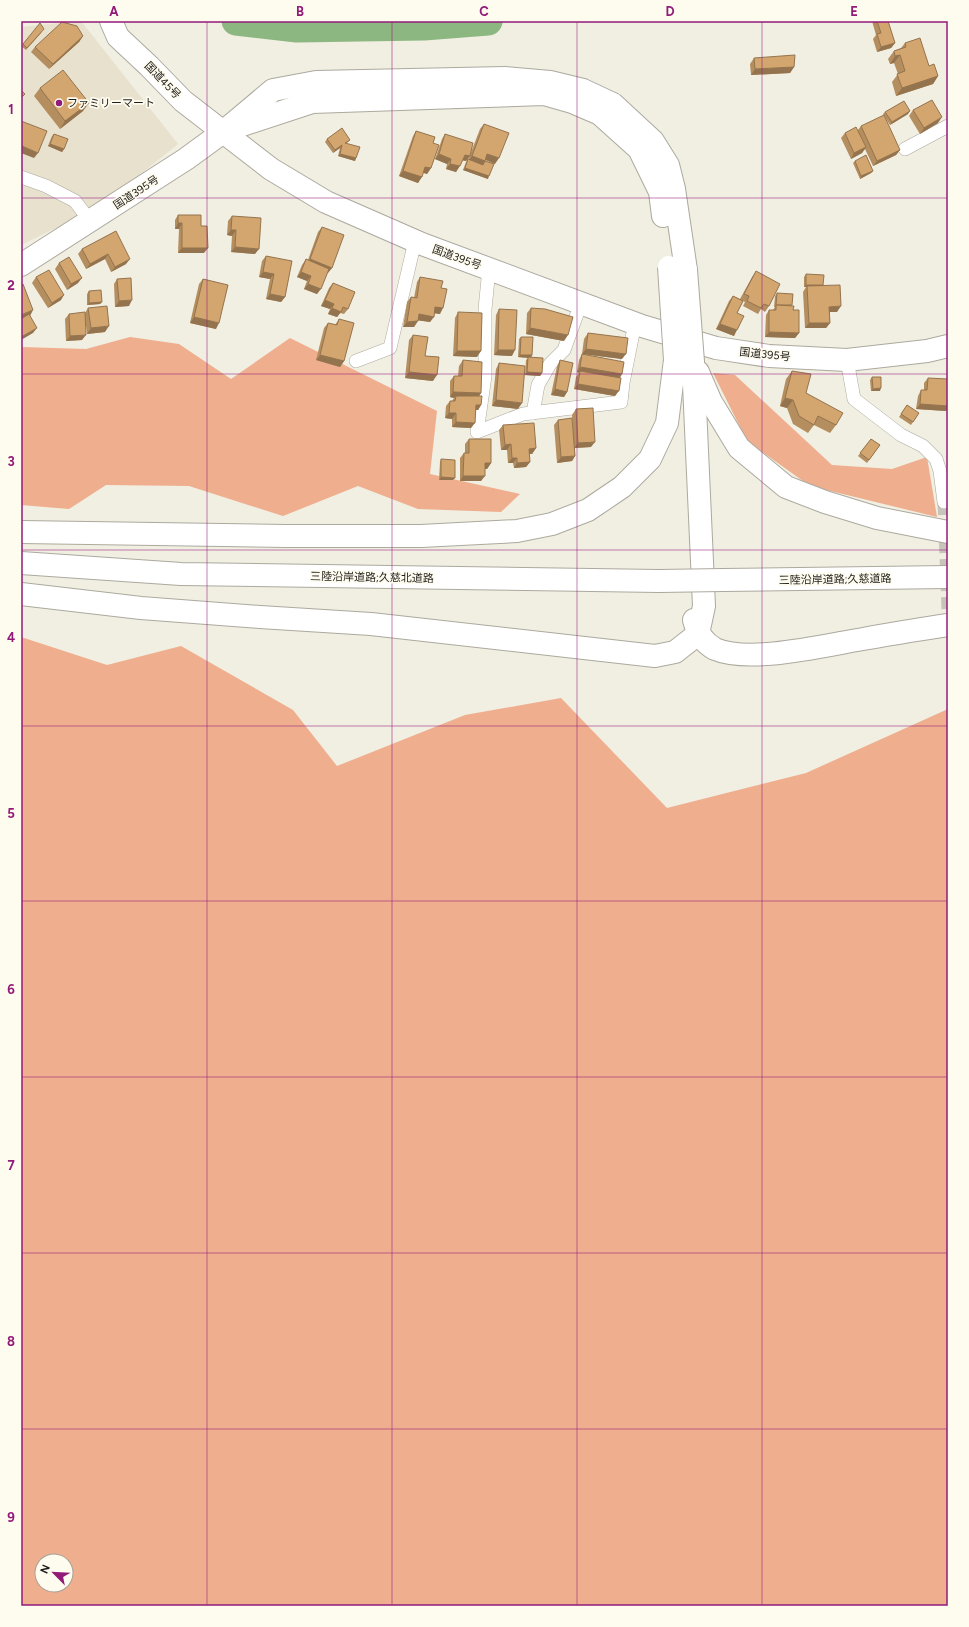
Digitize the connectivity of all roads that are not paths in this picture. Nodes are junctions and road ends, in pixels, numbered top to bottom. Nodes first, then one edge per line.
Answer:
1 (114, 29) edge
2 (948, 126) edge
3 (223, 132) junction
4 (905, 149) dead end
5 (21, 177) edge
6 (90, 222) junction
7 (415, 241) junction
8 (21, 265) edge
9 (489, 269) junction
10 (581, 303) junction
11 (636, 323) junction
12 (948, 346) edge
13 (847, 360) junction
14 (356, 361) dead end
15 (684, 361) junction
16 (533, 413) junction
17 (944, 502) dead end
18 (21, 532) edge
19 (948, 532) edge
20 (21, 563) edge
21 (948, 577) edge
22 (723, 580) joint
23 (21, 594) edge
24 (948, 625) edge
25 (698, 634) junction

1 - 3 highway, 国道45号
2 - 4 street
3 - 6 highway, 国道395号
3 - 7 highway, 国道395号
3 - 15 highway, bridge
5 - 6 street
6 - 8 highway, 国道395号
7 - 9 highway, 国道395号
7 - 14 street
9 - 10 highway, 国道395号
9 - 16 street
10 - 11 highway, 国道395号
10 - 16 street
11 - 13 highway, 国道395号
11 - 16 street
12 - 13 highway, 国道395号
13 - 17 street
15 - 18 highway
15 - 19 highway
15 - 25 highway
20 - 22 highway, 三陸沿岸道路;久慈北道路, bridge
21 - 22 highway, 三陸沿岸道路;久慈道路
23 - 25 highway
24 - 25 highway

